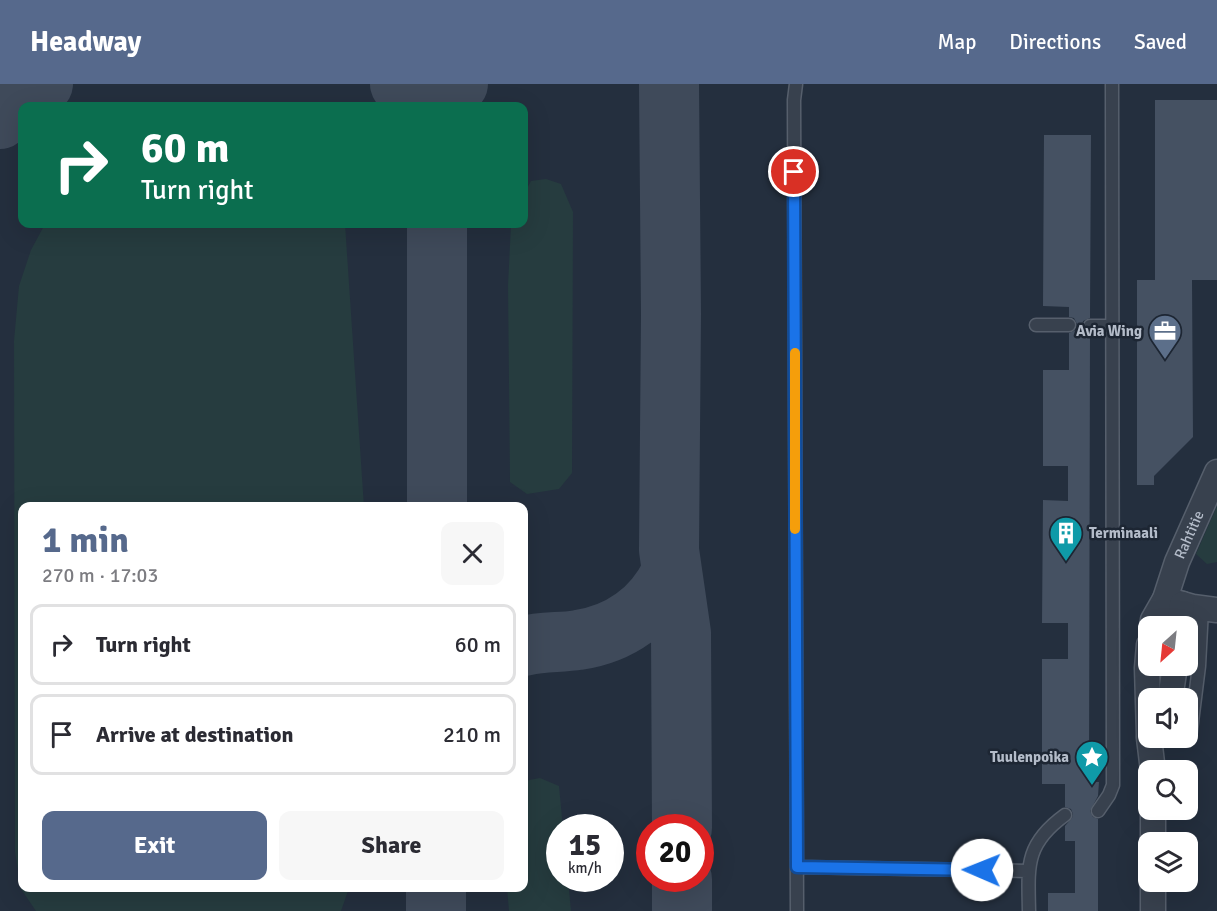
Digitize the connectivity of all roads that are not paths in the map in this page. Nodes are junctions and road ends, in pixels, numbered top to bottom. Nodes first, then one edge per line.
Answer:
1 (796, 84) edge
2 (1112, 84) edge
3 (1036, 325) dead end
4 (1069, 325) dead end
5 (1090, 326) dead end
6 (1113, 326) junction
7 (1217, 472) edge
8 (1189, 610) edge
9 (1167, 616) edge
10 (1196, 688) edge
11 (1098, 811) dead end
12 (1065, 815) dead end
13 (797, 867) junction
14 (1028, 871) junction
15 (1153, 892) edge
16 (797, 911) edge
17 (1029, 911) edge
18 (1154, 911) edge

1 - 13 lane
2 - 6 lane
3 - 4 lane
5 - 6 lane
6 - 11 lane
7 - 8 street, Rahtitie
8 - 9 street, Rahtitie
8 - 10 lane
12 - 14 lane
13 - 14 lane
13 - 16 lane
14 - 17 lane
15 - 18 street

